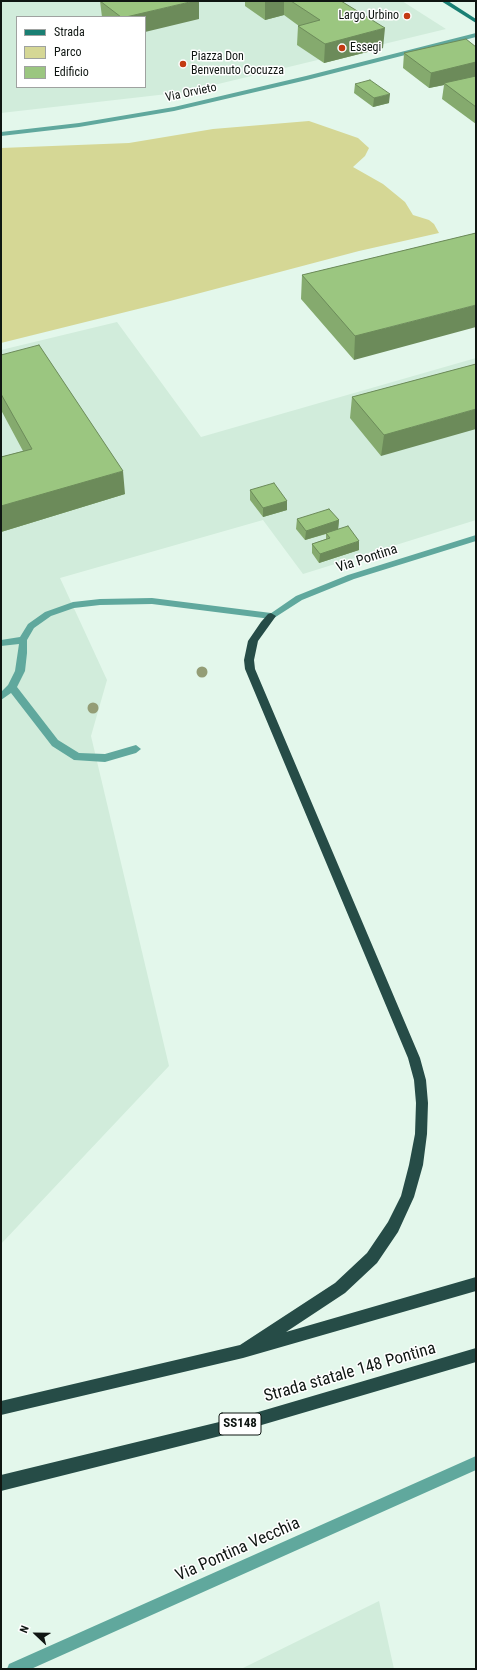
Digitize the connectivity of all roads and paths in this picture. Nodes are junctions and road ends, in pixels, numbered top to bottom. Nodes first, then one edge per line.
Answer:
1 (444, 1) edge
2 (476, 21) edge
3 (476, 35) edge
4 (1, 134) edge
5 (476, 538) edge
6 (271, 616) junction
7 (23, 640) junction
8 (1, 643) edge
9 (12, 687) junction
10 (1, 697) edge
11 (136, 749) dead end
12 (476, 1284) edge
13 (243, 1351) junction
14 (476, 1355) edge
15 (1, 1408) edge
16 (476, 1463) edge
17 (1, 1483) edge
18 (14, 1669) edge

1 - 2 main road
3 - 4 street, Via Orvieto
5 - 6 street, Via Pontina
6 - 7 street
6 - 13 highway
7 - 8 street
7 - 9 street
9 - 10 street
9 - 11 street
12 - 13 highway
13 - 15 highway
14 - 17 highway, Strada statale 148 Pontina / SS148
16 - 18 street, Via Pontina Vecchia

